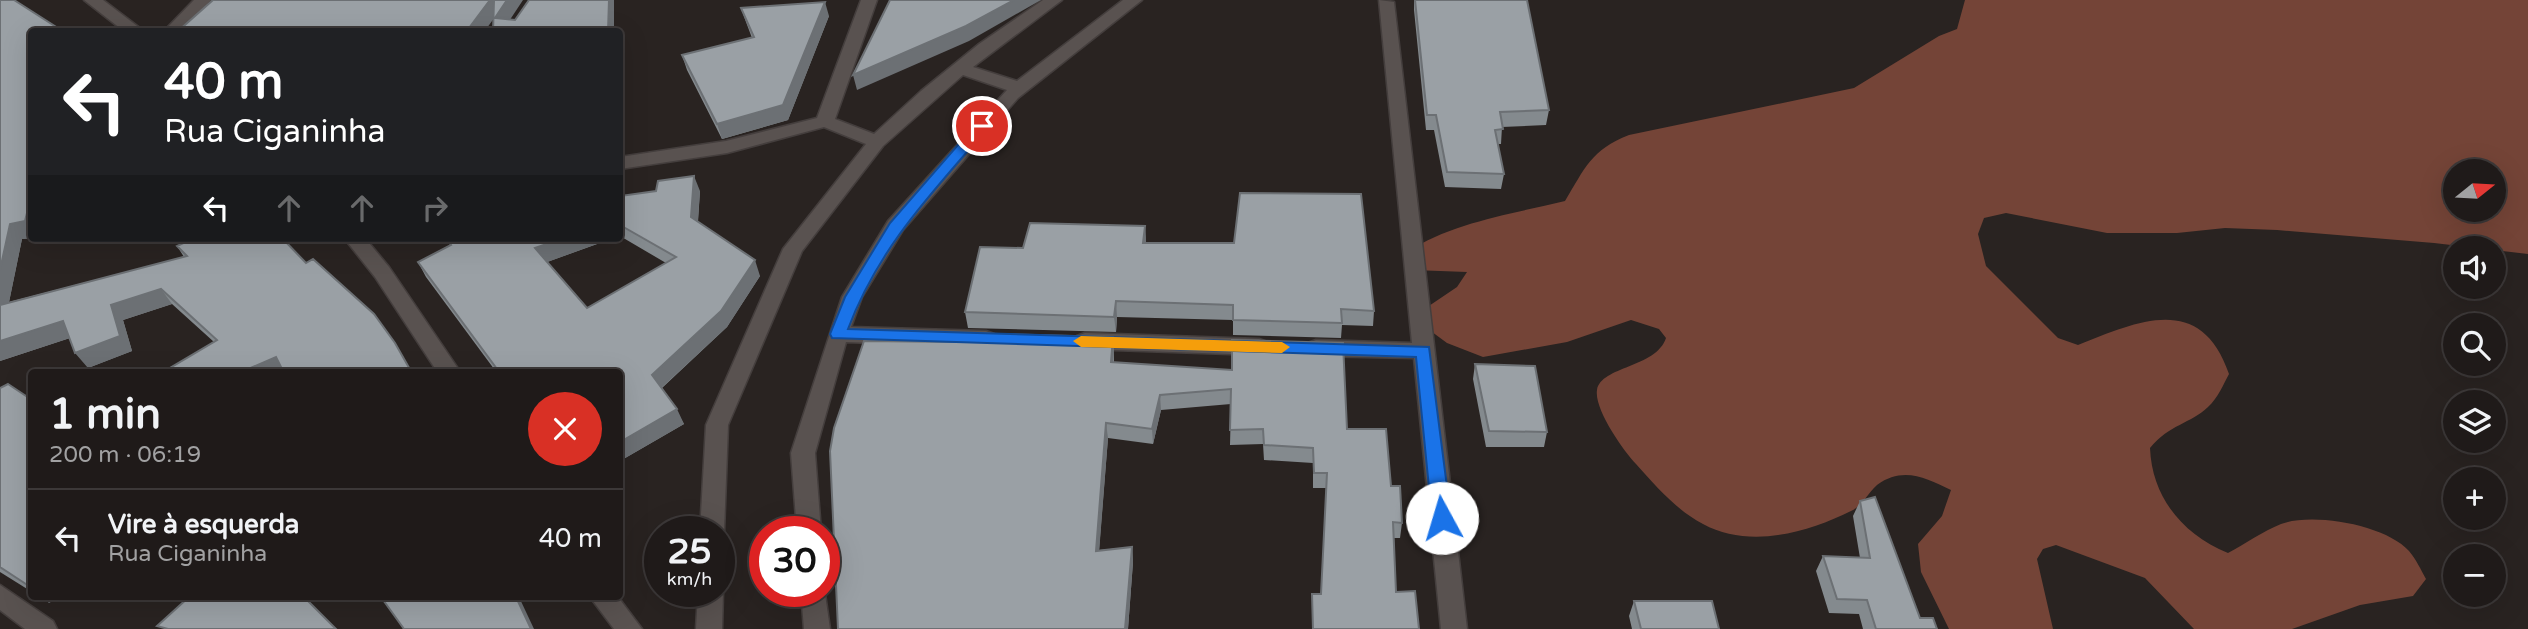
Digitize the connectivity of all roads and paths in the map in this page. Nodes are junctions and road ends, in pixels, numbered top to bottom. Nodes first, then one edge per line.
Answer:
1 (92, 0) edge
2 (203, 0) edge
3 (869, 0) edge
4 (1054, 0) edge
5 (1134, 0) edge
6 (1386, 2) dead end
7 (131, 28) edge
8 (175, 28) edge
9 (960, 68) junction
10 (1019, 89) junction
11 (825, 121) junction
12 (877, 142) junction
13 (623, 163) edge
14 (357, 242) edge
15 (838, 334) junction
16 (1005, 339) edge
17 (1061, 341) edge
18 (1423, 351) junction
19 (447, 369) edge
20 (713, 516) edge
21 (808, 516) edge
22 (0, 596) edge
23 (605, 600) edge
24 (710, 607) edge
25 (815, 607) edge
26 (44, 629) edge
27 (629, 629) edge
28 (709, 629) edge
29 (817, 629) edge
30 (1454, 629) edge

1 - 7 street
2 - 8 street
3 - 11 street
4 - 9 street
5 - 10 street
6 - 18 street
9 - 10 street
9 - 12 street
10 - 15 street
11 - 12 street
11 - 13 street
12 - 20 street
14 - 19 street
15 - 16 street
15 - 21 street
17 - 18 street
18 - 30 street
22 - 26 street
23 - 27 street
24 - 28 street
25 - 29 street

